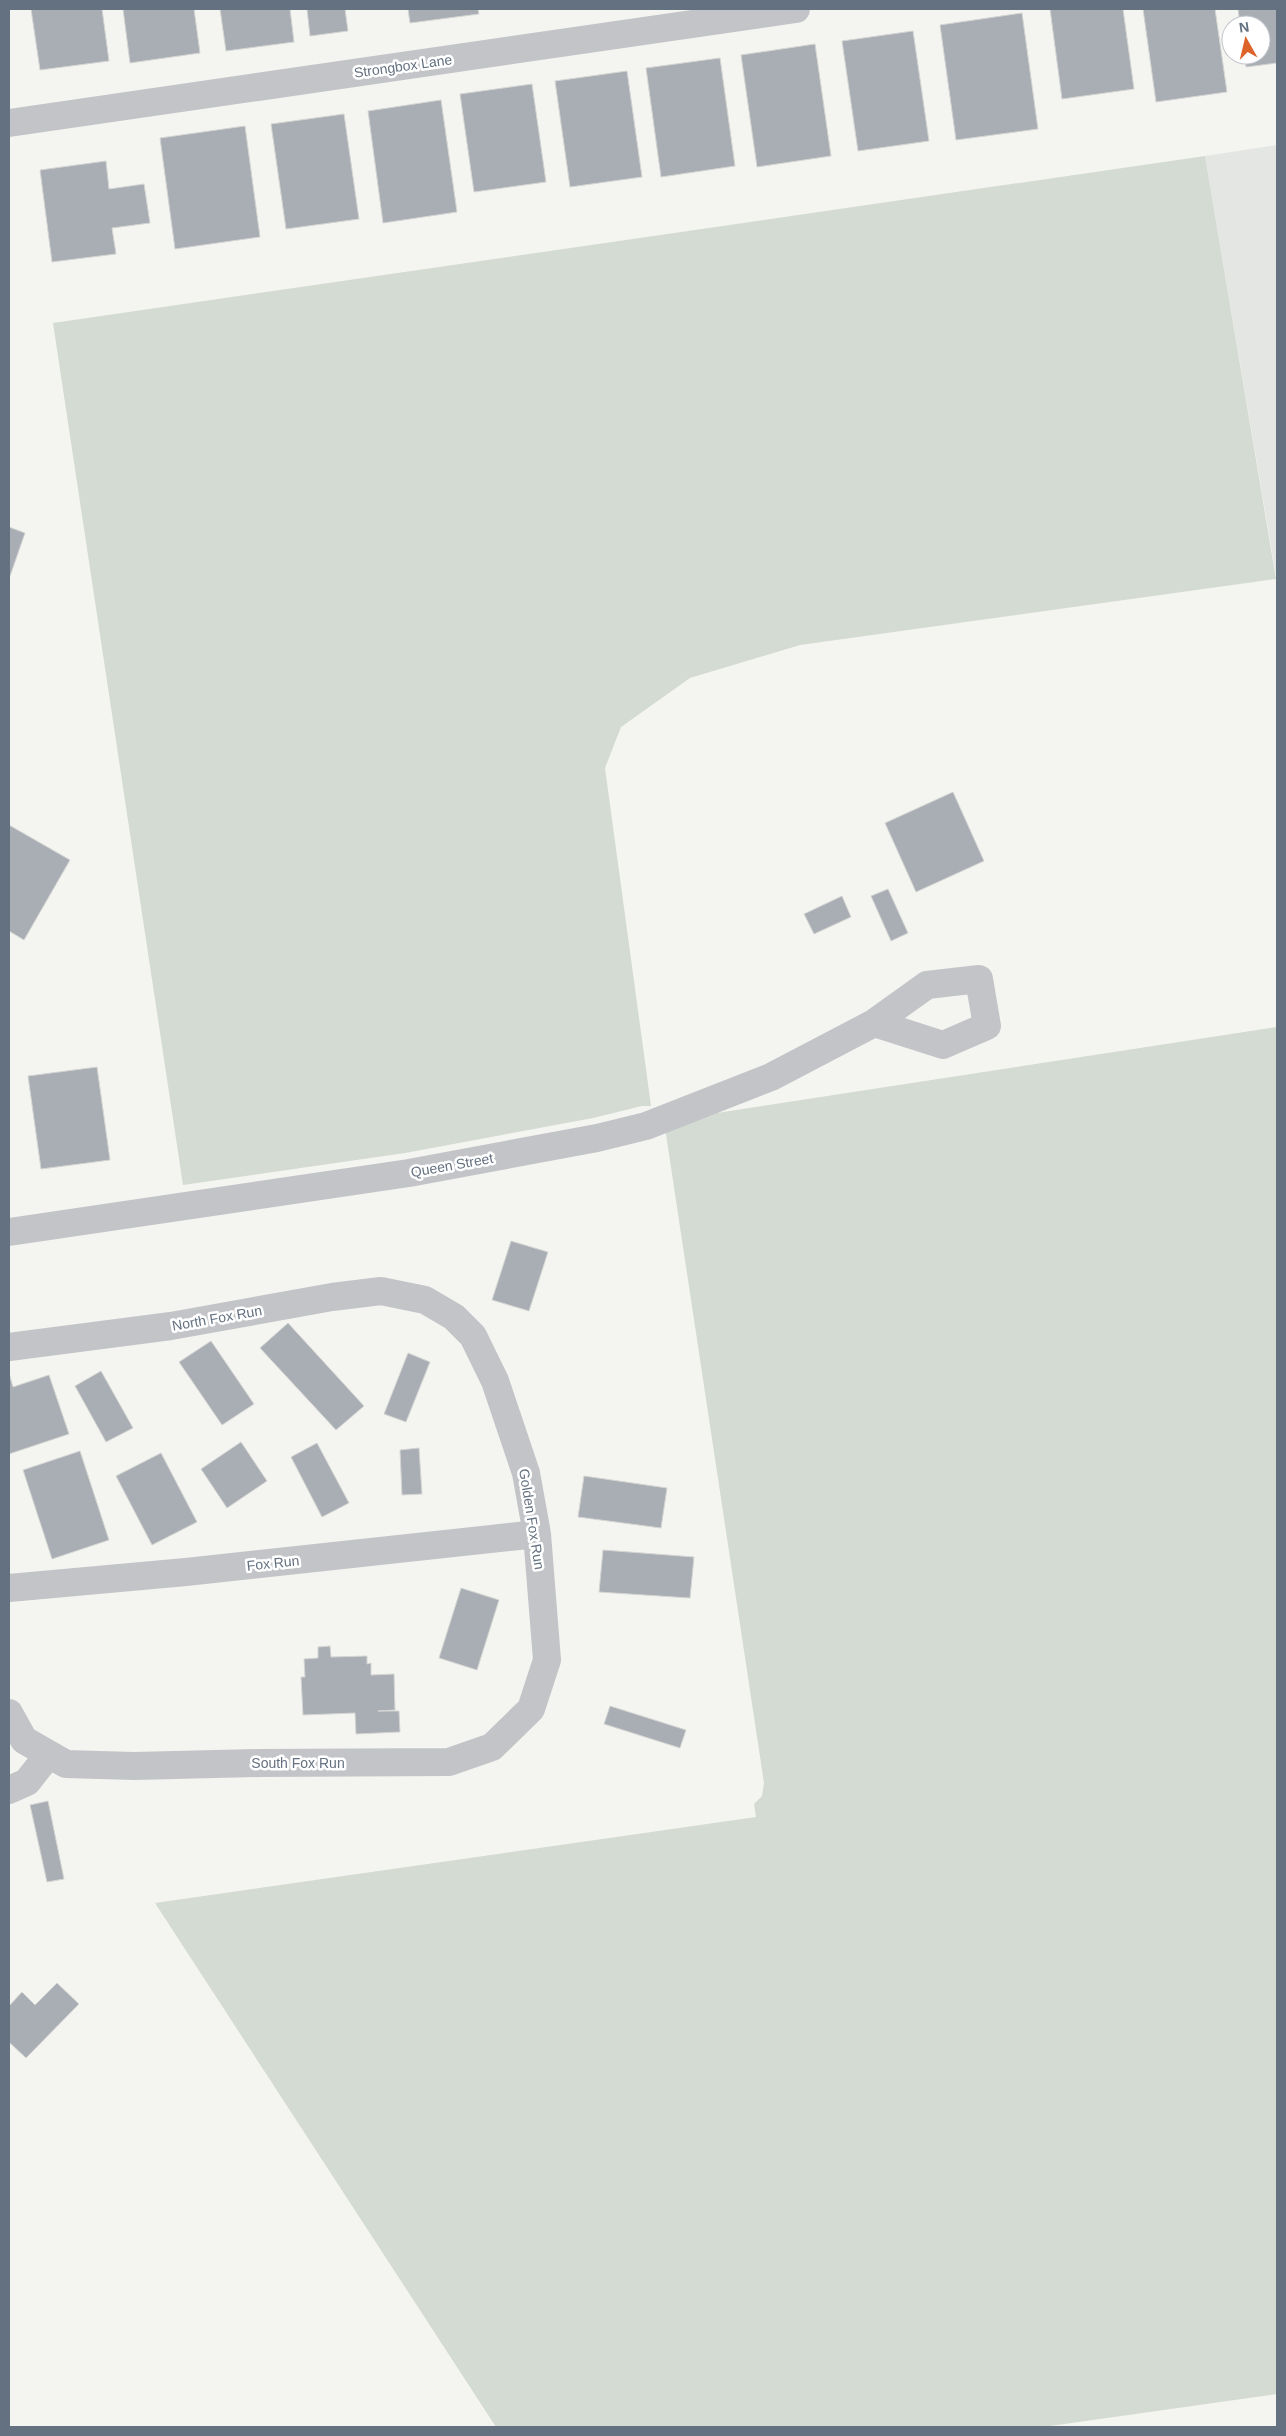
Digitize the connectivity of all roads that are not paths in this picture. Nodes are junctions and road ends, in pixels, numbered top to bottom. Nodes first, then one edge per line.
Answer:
1 (796, 9) edge
2 (9, 123) edge
3 (874, 1023) dead end
4 (9, 1232) edge
5 (425, 1300) joint
6 (9, 1347) edge
7 (537, 1534) junction
8 (9, 1588) edge
9 (531, 1709) joint
10 (9, 1713) edge
11 (49, 1754) junction
12 (9, 1790) edge

1 - 2 street, Strongbox Lane
3 - 4 street, Queen Street
5 - 6 street, North Fox Run
5 - 7 street, Golden Fox Run
7 - 8 street, Fox Run
7 - 9 street, Golden Fox Run
9 - 11 street, South Fox Run
10 - 11 street, South Fox Run
11 - 12 street

